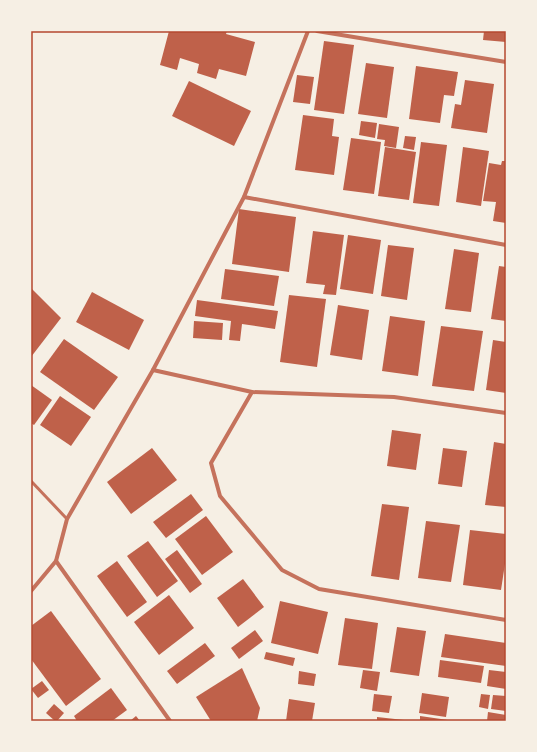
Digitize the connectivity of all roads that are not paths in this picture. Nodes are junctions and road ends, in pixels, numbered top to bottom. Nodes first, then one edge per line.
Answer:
1 (308, 31) edge
2 (316, 31) edge
3 (506, 62) edge
4 (244, 197) junction
5 (506, 245) edge
6 (153, 370) junction
7 (252, 392) junction
8 (506, 413) edge
9 (31, 481) edge
10 (67, 519) junction
11 (56, 561) junction
12 (31, 591) edge
13 (506, 620) edge
14 (170, 721) edge

1 - 4 street
2 - 3 street
4 - 5 street
4 - 6 street
6 - 7 street
6 - 10 street
7 - 8 street
7 - 13 street
9 - 10 lane
10 - 11 street
11 - 12 street
11 - 14 street

